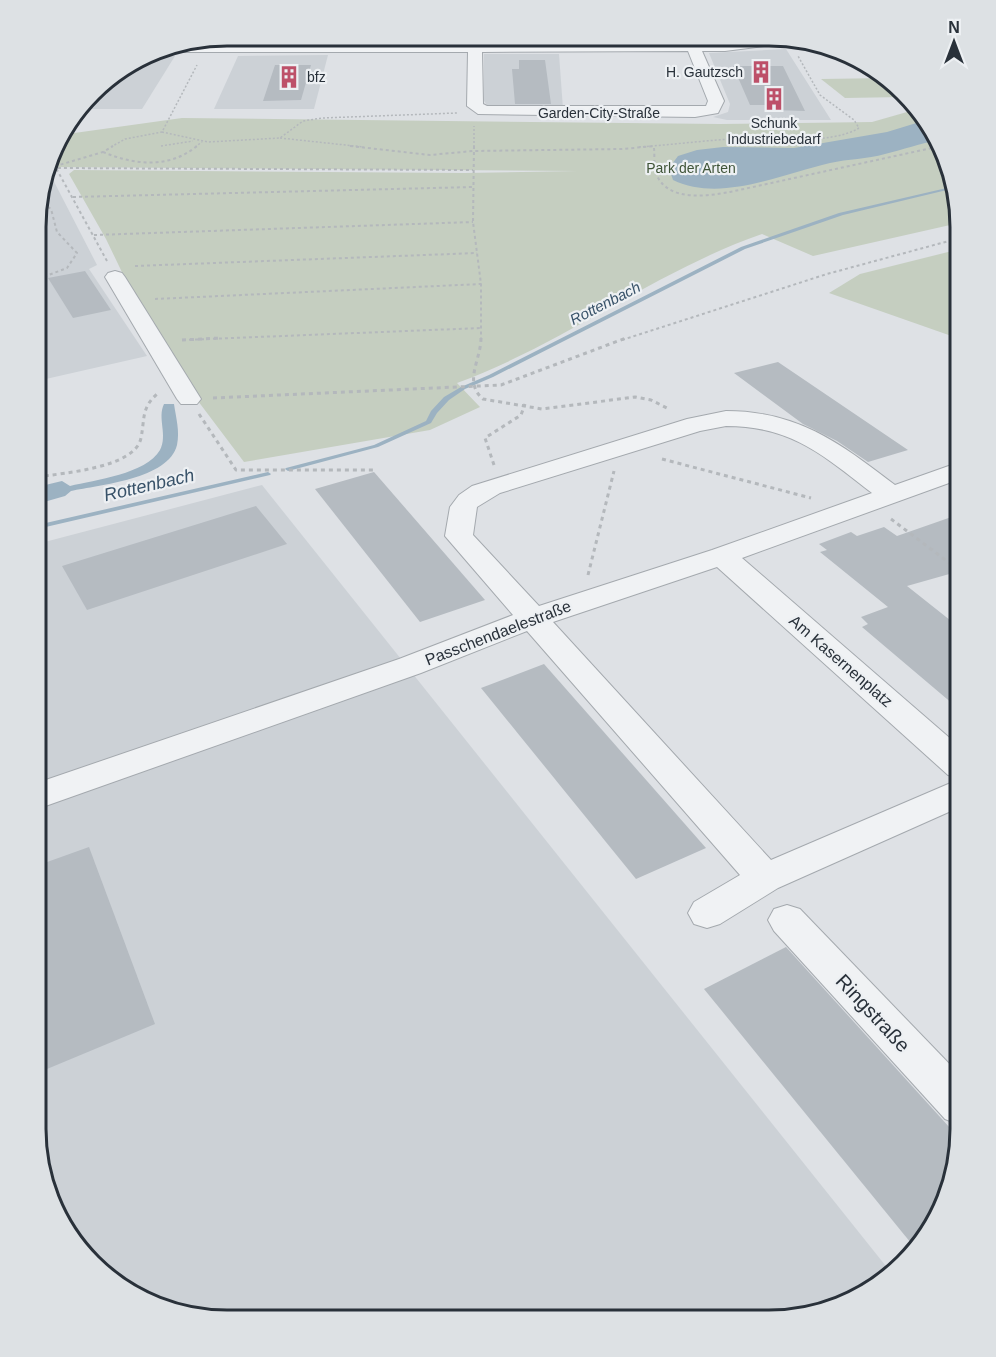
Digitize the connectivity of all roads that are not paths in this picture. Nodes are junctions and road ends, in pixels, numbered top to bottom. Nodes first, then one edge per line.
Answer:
1 (737, 46) edge
2 (693, 47) junction
3 (207, 48) edge
4 (475, 48) junction
5 (113, 272) road end
6 (183, 390) road end
7 (950, 474) edge
8 (867, 502) junction
9 (722, 556) junction
10 (531, 618) junction
11 (949, 757) edge
12 (46, 793) edge
13 (949, 797) edge
14 (765, 878) junction
15 (707, 913) dead end
16 (787, 920) dead end
17 (949, 1093) edge

1 - 2 street
2 - 4 street
2 - 4 street, Garden-City-Straße
3 - 4 street
5 - 6 street
7 - 8 street, Passchendaelestraße
8 - 9 street, Passchendaelestraße
8 - 10 street
9 - 10 street, Passchendaelestraße
9 - 11 street, Am Kasernenplatz
10 - 12 street, Passchendaelestraße
10 - 14 street
13 - 14 street
14 - 15 street
16 - 17 street, Ringstraße

